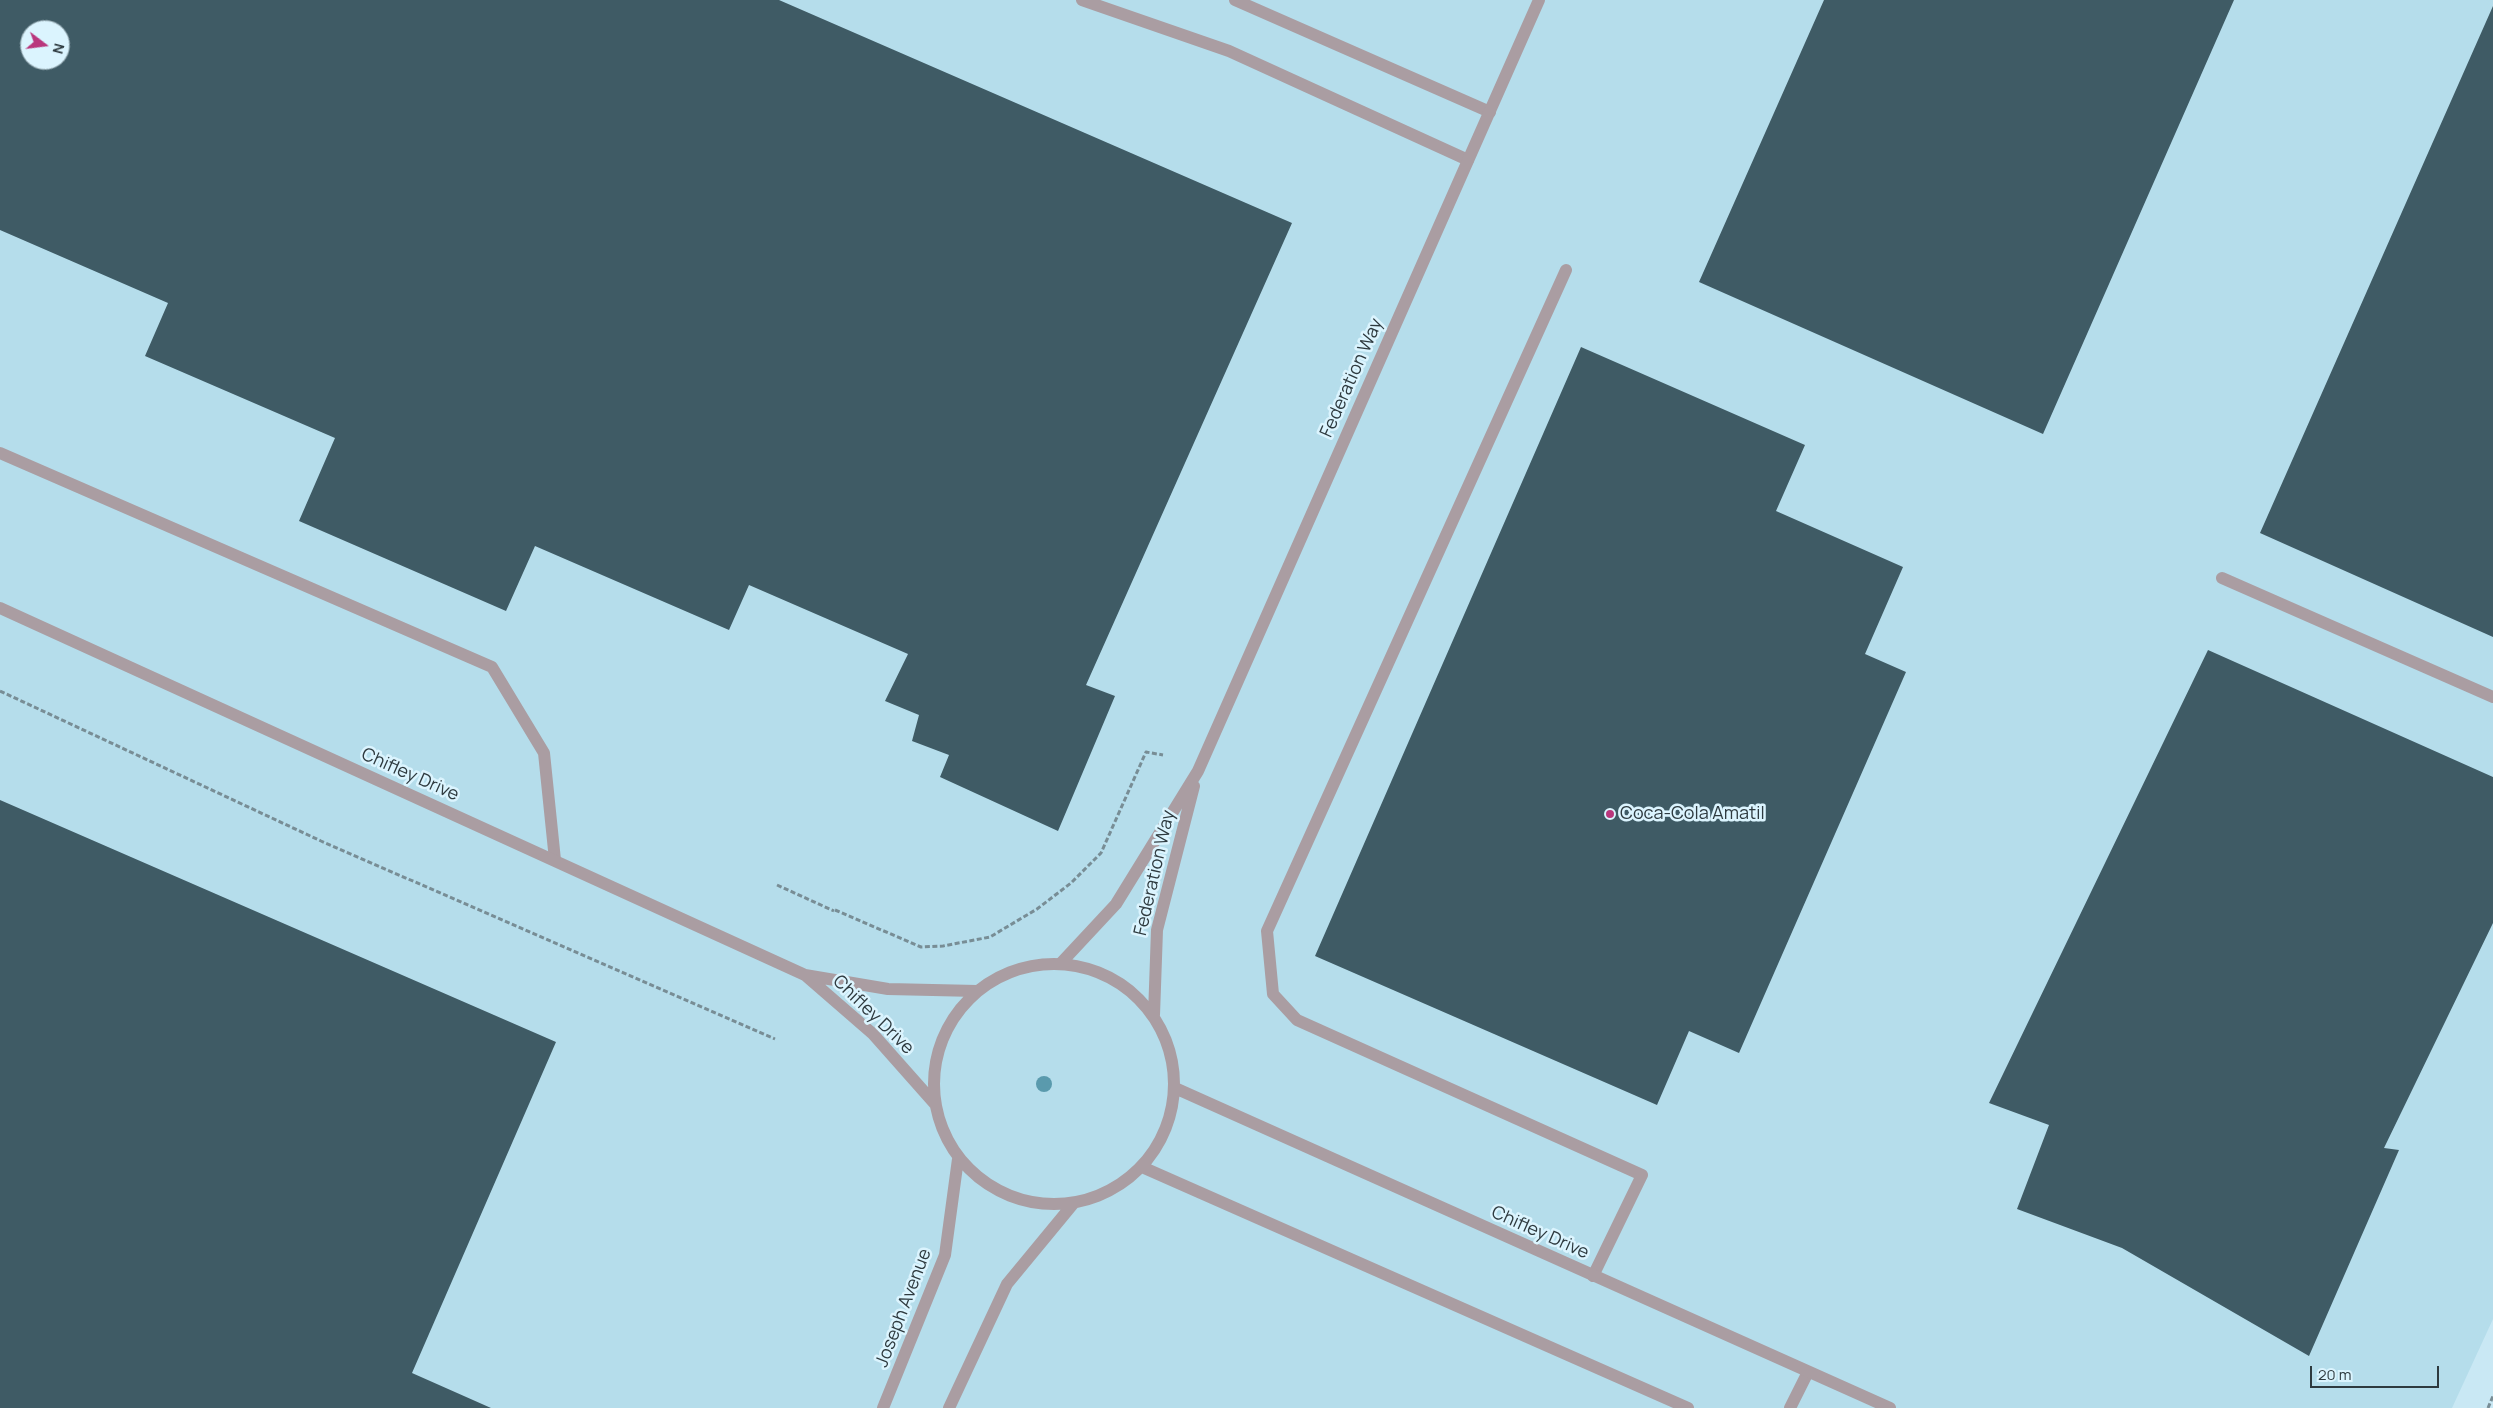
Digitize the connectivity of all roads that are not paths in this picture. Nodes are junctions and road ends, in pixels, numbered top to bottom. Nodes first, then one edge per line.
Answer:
1 (1082, 0) edge
2 (1235, 0) edge
3 (1539, 0) edge
4 (1490, 112) junction
5 (1468, 160) junction
6 (1566, 270) dead end
7 (0, 453) edge
8 (2222, 578) dead end
9 (0, 608) edge
10 (2493, 697) edge
11 (1198, 771) junction
12 (555, 860) junction
13 (1061, 963) junction
14 (805, 975) junction
15 (977, 991) junction
16 (1154, 1015) junction
17 (1175, 1088) junction
18 (934, 1104) junction
19 (958, 1159) junction
20 (1142, 1167) junction
21 (1073, 1204) junction
22 (1594, 1276) junction
23 (1808, 1372) junction
24 (883, 1408) edge
25 (949, 1408) edge
26 (1688, 1408) edge
27 (1790, 1408) edge
28 (1890, 1408) edge

1 - 5 street
2 - 4 street
3 - 4 street, Federation Way
4 - 5 street, Federation Way
5 - 11 street, Federation Way
6 - 22 street
7 - 12 street
8 - 10 street
9 - 12 street, Chifley Drive
11 - 13 street, Federation Way
11 - 16 street, Federation Way
12 - 14 street, Chifley Drive
13 - 15 street
13 - 16 street
14 - 15 street, Chifley Drive
14 - 18 street, Chifley Drive
15 - 18 street
16 - 17 street
17 - 20 street
17 - 22 street, Chifley Drive
18 - 19 street
19 - 21 street
19 - 24 street, Joseph Avenue
20 - 21 street
20 - 26 street
21 - 25 street
22 - 23 street, Chifley Drive
23 - 27 street
23 - 28 street, Chifley Drive

